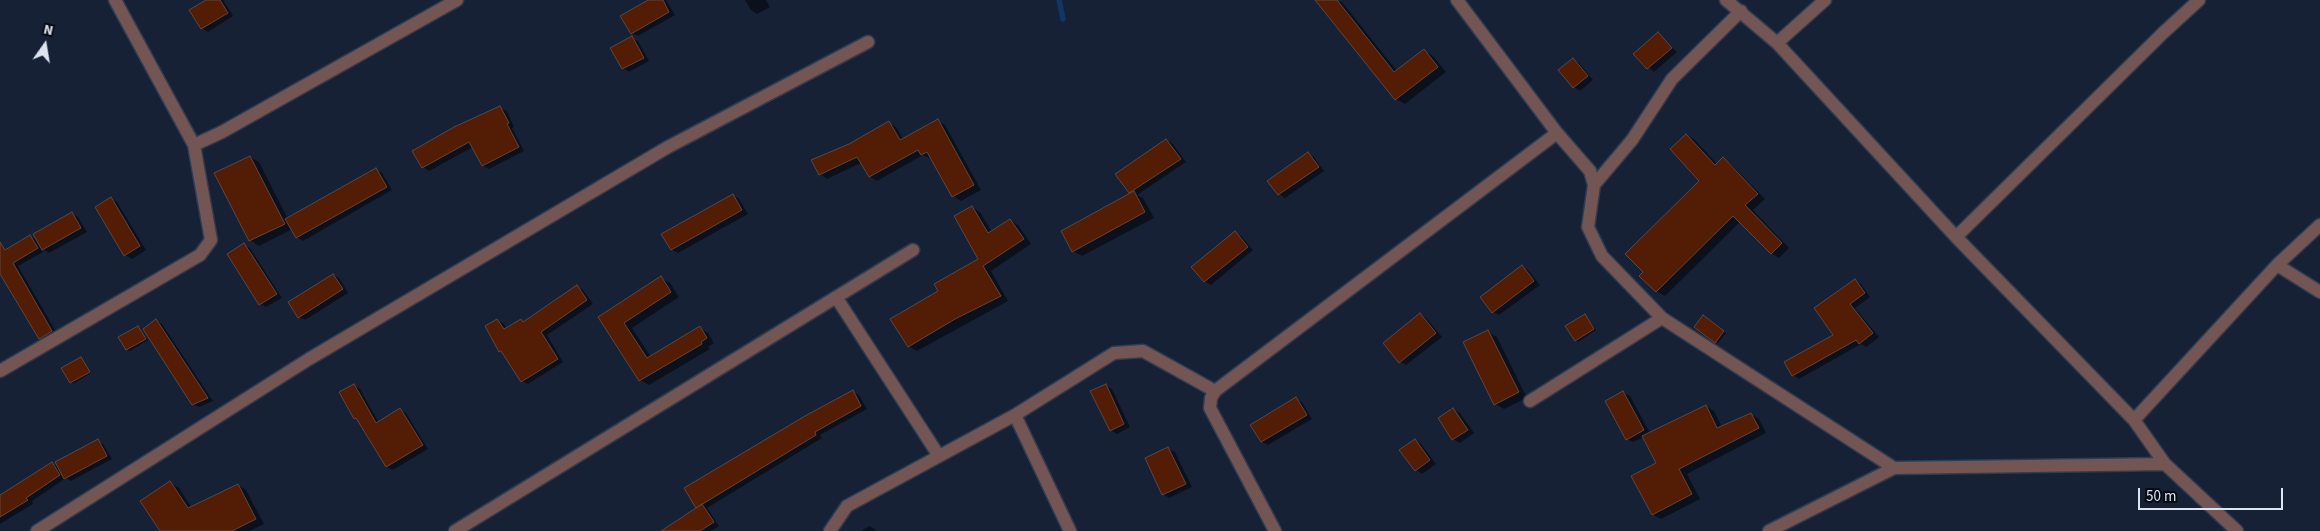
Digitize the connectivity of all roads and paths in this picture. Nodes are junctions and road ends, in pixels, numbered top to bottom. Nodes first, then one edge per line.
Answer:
1 (115, 0) edge
2 (457, 0) edge
3 (1457, 0) edge
4 (1726, 0) edge
5 (1825, 0) edge
6 (2199, 0) edge
7 (1741, 11) junction
8 (868, 42) dead end
9 (1777, 43) junction
10 (1557, 133) junction
11 (194, 145) junction
12 (1594, 185) junction
13 (2320, 225) edge
14 (1956, 237) junction
15 (913, 250) dead end
16 (2277, 265) junction
17 (2320, 292) edge
18 (836, 297) junction
19 (1662, 318) junction
20 (0, 371) edge
21 (1216, 391) junction
22 (1530, 401) dead end
23 (1015, 414) junction
24 (2134, 420) junction
25 (939, 456) junction
26 (2165, 464) junction
27 (1894, 468) junction
28 (37, 531) edge
29 (456, 531) edge
30 (830, 531) edge
31 (1070, 531) edge
32 (1274, 531) edge
33 (1769, 531) edge
34 (2237, 531) edge

1 - 11 street
2 - 11 street
3 - 10 street
4 - 7 street
5 - 9 street
6 - 14 street
7 - 9 street
7 - 12 street
8 - 28 street
9 - 14 street
10 - 12 street
10 - 21 street
11 - 20 street
12 - 19 street
13 - 16 street
14 - 24 street
15 - 18 street
16 - 17 street
16 - 24 street
18 - 25 street
18 - 29 street
19 - 22 street
19 - 27 street
21 - 23 street
21 - 32 street
23 - 25 street
23 - 31 street
24 - 26 street
25 - 30 street
26 - 27 street
26 - 34 street
27 - 33 street

